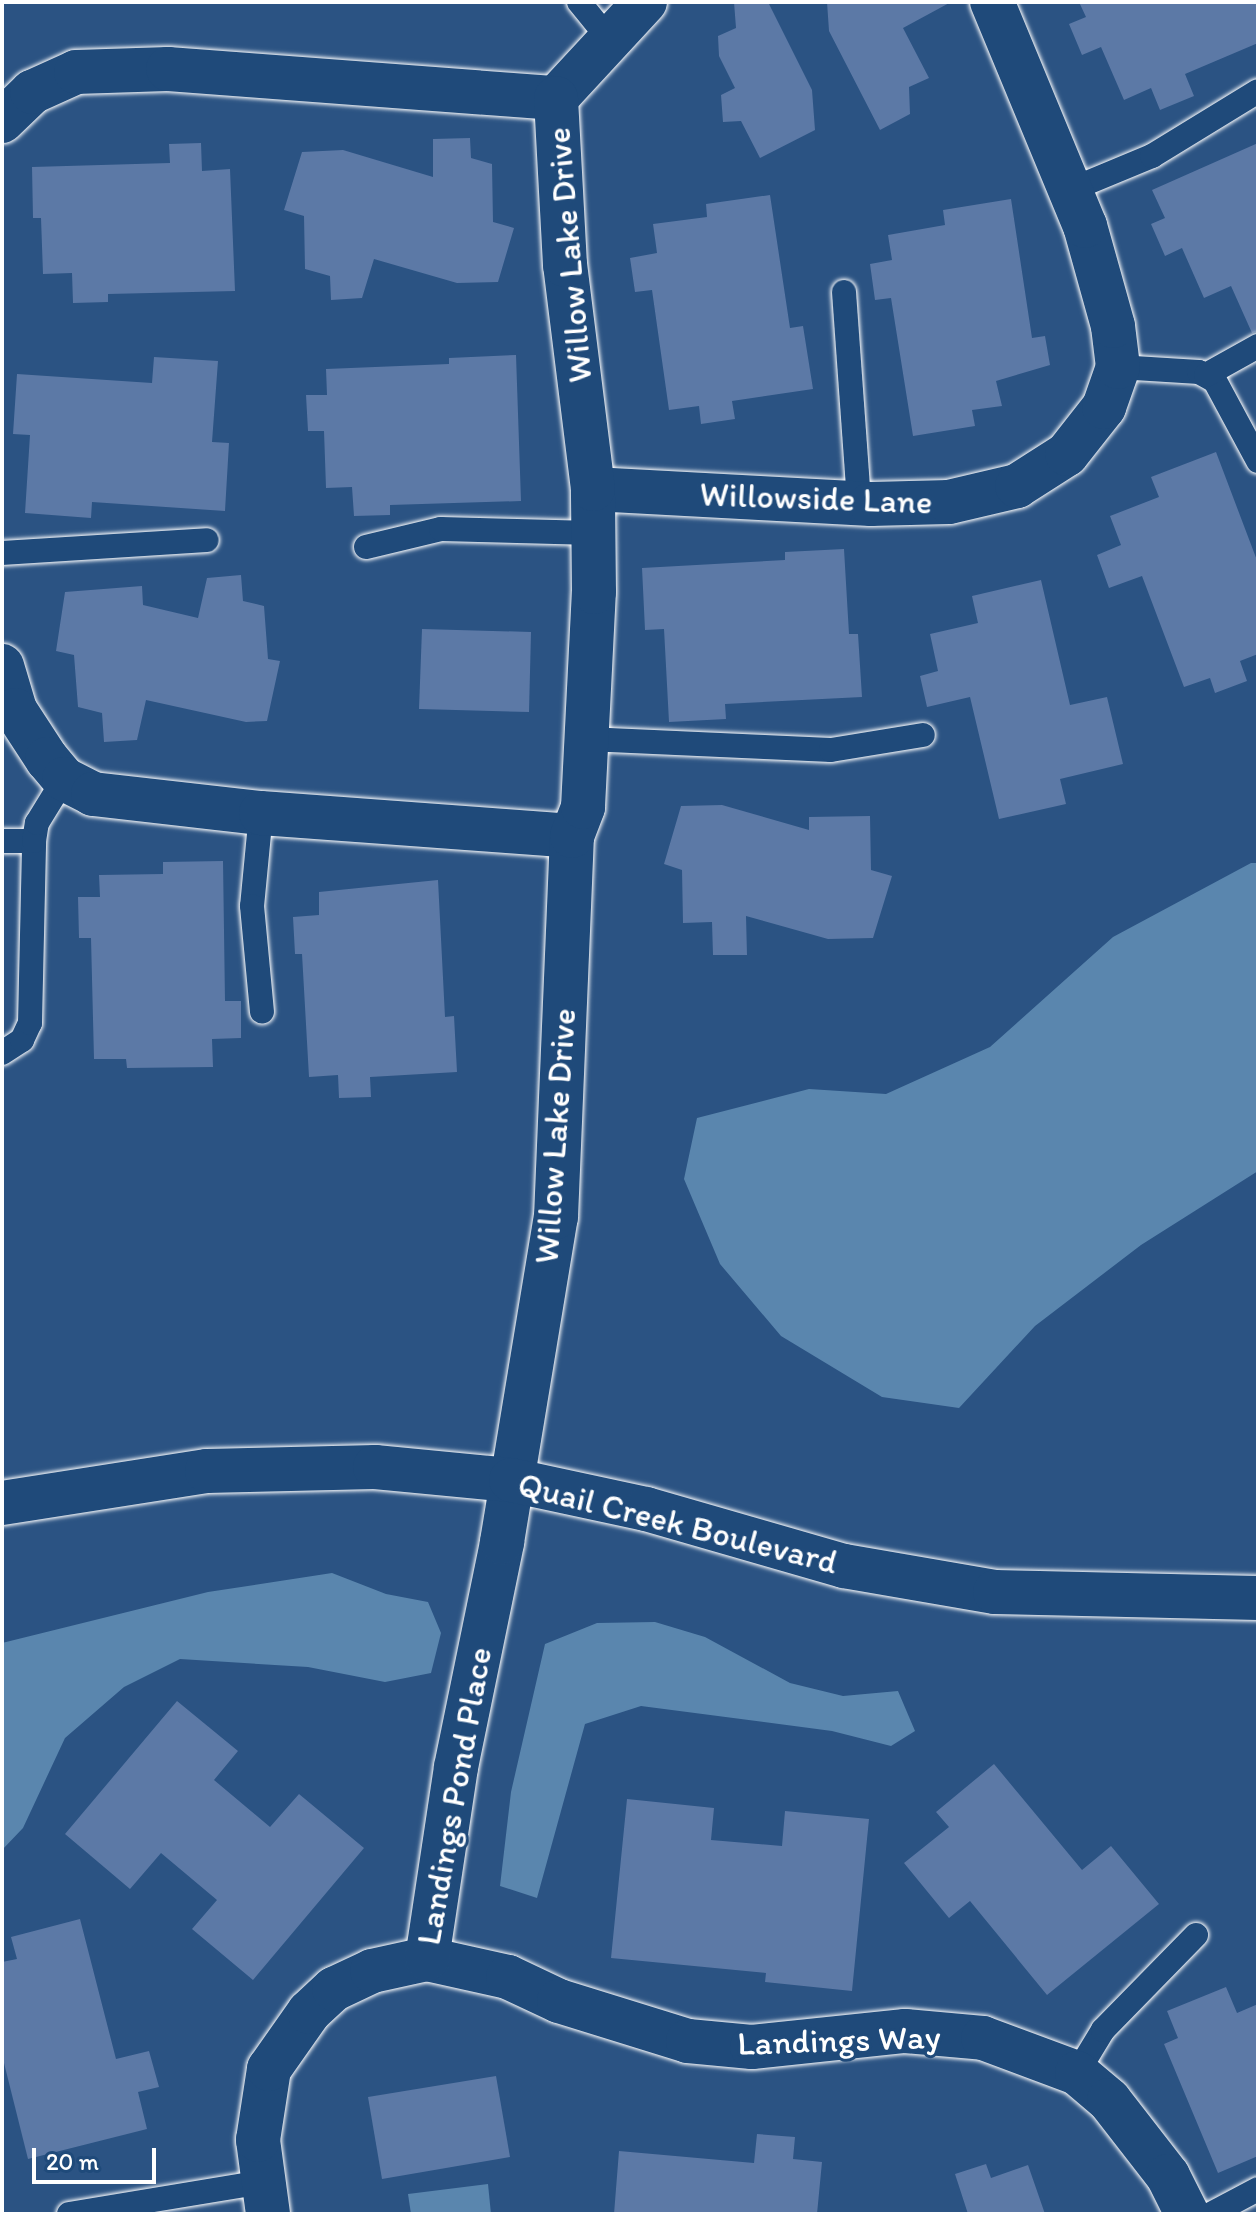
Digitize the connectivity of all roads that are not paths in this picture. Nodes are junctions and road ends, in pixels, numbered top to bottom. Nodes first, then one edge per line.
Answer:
1 (579, 2) edge
2 (645, 2) edge
3 (992, 2) edge
4 (610, 40) junction
5 (1258, 91) edge
6 (556, 98) junction
7 (2, 121) edge
8 (1070, 190) junction
9 (844, 292) dead end
10 (1258, 346) edge
11 (1118, 367) junction
12 (1206, 375) junction
13 (1258, 461) edge
14 (593, 489) junction
15 (859, 503) junction
16 (593, 533) junction
17 (207, 540) dead end
18 (366, 547) dead end
19 (2, 553) edge
20 (2, 666) edge
21 (923, 735) dead end
22 (587, 739) junction
23 (64, 779) junction
24 (261, 813) junction
25 (572, 836) junction
26 (2, 841) edge
27 (34, 841) junction
28 (262, 1012) dead end
29 (2, 1053) edge
30 (511, 1480) junction
31 (2, 1503) edge
32 (1258, 1598) edge
33 (1196, 1935) dead end
34 (427, 1959) junction
35 (1077, 2073) junction
36 (1258, 2189) edge
37 (266, 2198) edge
38 (69, 2214) edge
39 (1187, 2214) edge
40 (1211, 2214) edge

1 - 4 lane
2 - 4 street
3 - 8 street, Willowside Lane
4 - 6 street
5 - 8 lane
6 - 7 street, Willow Lake Drive
6 - 14 street, Willow Lake Drive
8 - 11 street, Willowside Lane
9 - 15 lane
10 - 12 lane
11 - 12 lane
11 - 15 street, Willowside Lane
12 - 13 lane
14 - 15 street, Willowside Lane
14 - 16 street, Willow Lake Drive
16 - 18 lane
16 - 22 street, Willow Lake Drive
17 - 19 lane
20 - 23 street
21 - 22 lane
22 - 25 street, Willow Lake Drive
23 - 24 street
23 - 27 lane
24 - 25 street
24 - 28 lane
25 - 30 street, Willow Lake Drive
26 - 27 lane
27 - 29 lane
30 - 31 street, Quail Creek Boulevard
30 - 32 street, Quail Creek Boulevard
30 - 34 street, Landings Pond Place
33 - 35 lane
34 - 35 street, Landings Way
34 - 37 street, Landings Pond Place
35 - 39 street, Landings Way
36 - 40 lane
37 - 38 lane

